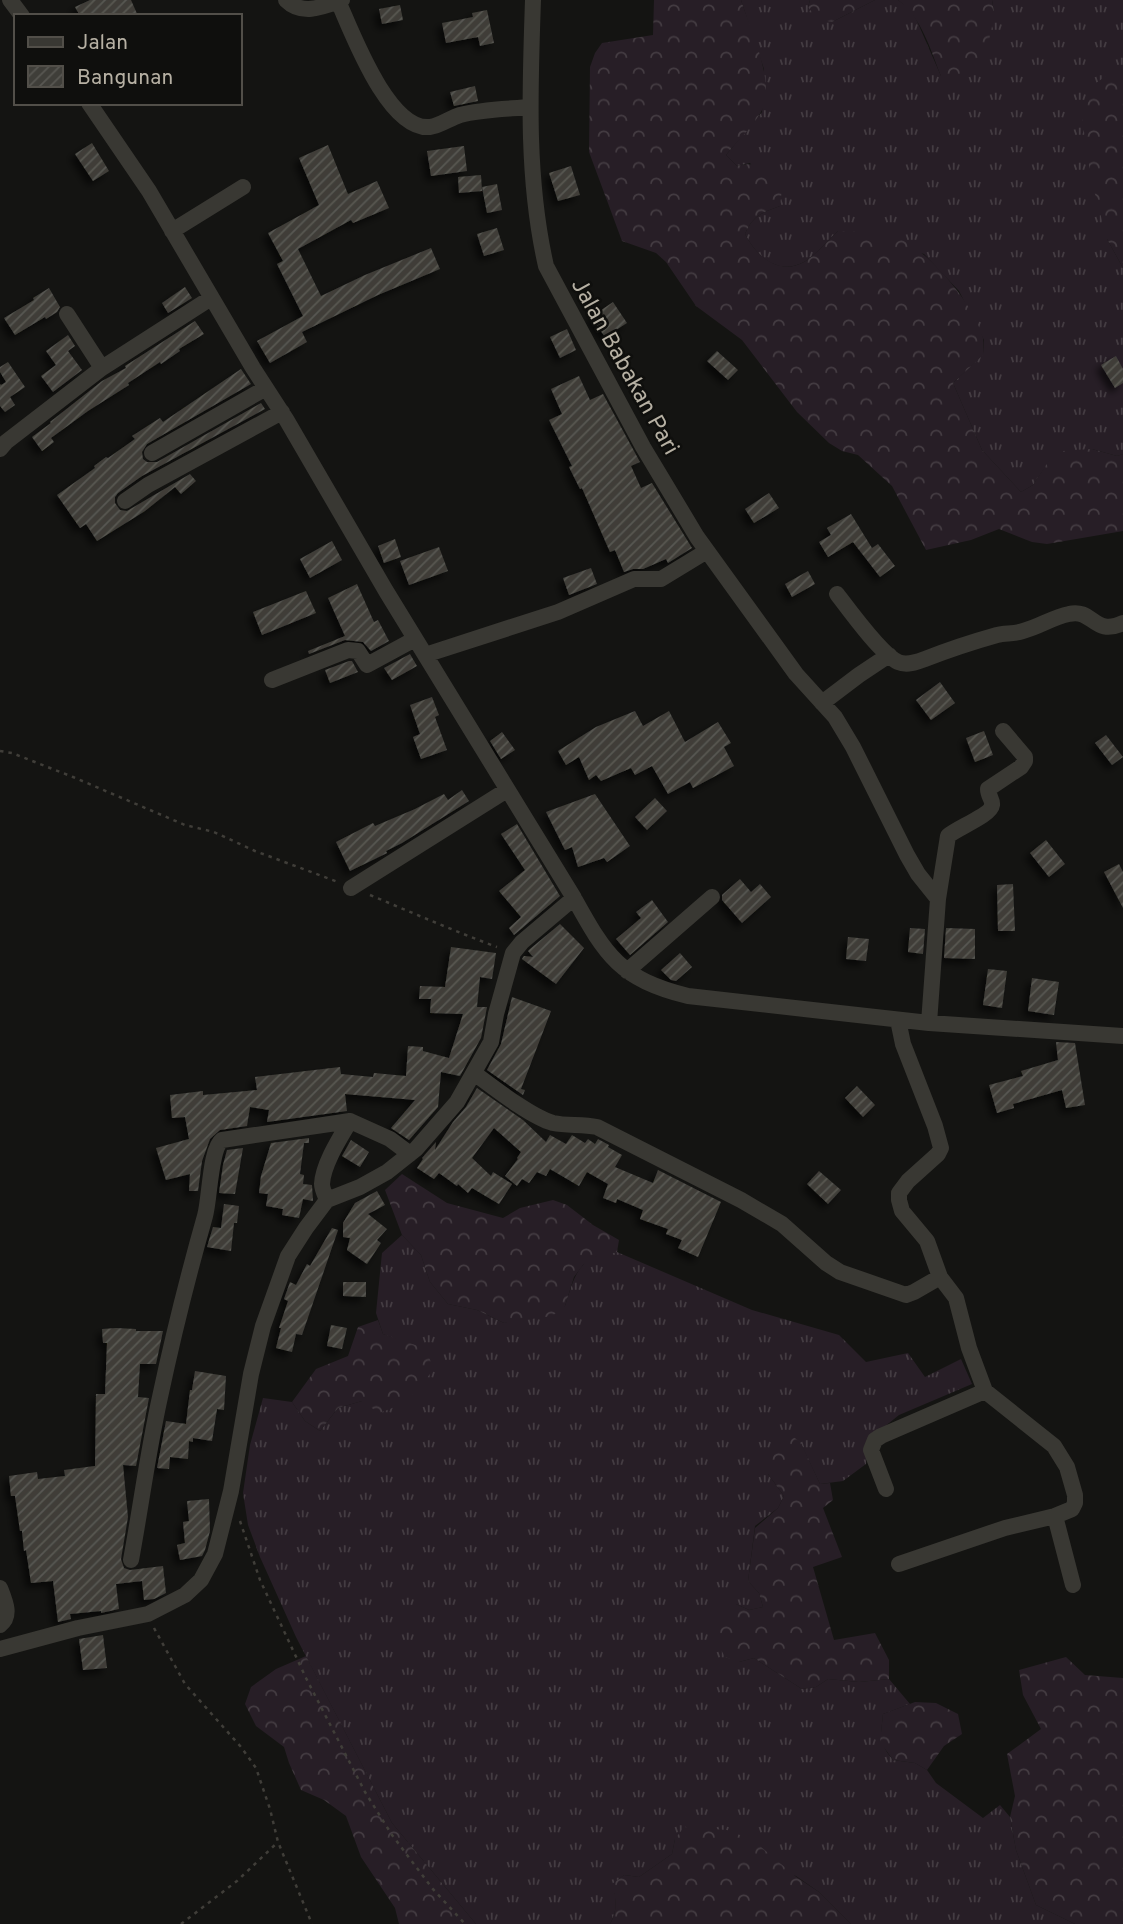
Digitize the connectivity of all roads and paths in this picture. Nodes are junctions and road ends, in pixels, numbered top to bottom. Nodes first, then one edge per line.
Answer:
1 (286, 0) edge
2 (533, 0) edge
3 (340, 1) edge
4 (90, 105) edge
5 (530, 107) junction
6 (243, 187) dead end
7 (172, 231) junction
8 (211, 298) junction
9 (67, 314) dead end
10 (102, 368) junction
11 (266, 388) junction
12 (282, 412) junction
13 (0, 448) edge
14 (152, 453) dead end
15 (1, 466) edge
16 (125, 501) dead end
17 (707, 551) junction
18 (837, 594) dead end
19 (1123, 623) edge
20 (415, 639) junction
21 (425, 655) junction
22 (890, 655) junction
23 (272, 680) dead end
24 (822, 703) junction
25 (1003, 731) dead end
26 (0, 751) edge
27 (507, 790) junction
28 (351, 888) junction
29 (712, 897) dead end
30 (574, 898) junction
31 (939, 899) junction
32 (513, 953) junction
33 (627, 971) junction
34 (898, 1020) junction
35 (929, 1023) junction
36 (1123, 1036) edge
37 (474, 1073) junction
38 (350, 1121) junction
39 (410, 1154) junction
40 (327, 1200) junction
41 (940, 1277) junction
42 (985, 1391) junction
43 (886, 1489) dead end
44 (1055, 1516) junction
45 (239, 1517) dead end
46 (131, 1560) dead end
47 (898, 1564) dead end
48 (1073, 1585) dead end
49 (0, 1588) edge
50 (148, 1614) junction
51 (0, 1625) edge
52 (0, 1649) edge
53 (278, 1842) junction
54 (181, 1924) edge
55 (312, 1924) edge
56 (465, 1924) edge

1 - 3 street
2 - 5 street, Jalan Babakan Pari
3 - 5 street
4 - 7 street
5 - 17 street, Jalan Babakan Pari
6 - 7 street
7 - 8 street
8 - 10 street
8 - 11 street
9 - 10 street
10 - 13 street
11 - 12 street
11 - 14 street
12 - 16 street
12 - 20 street
13 - 15 street
17 - 21 street
17 - 24 street, Jalan Babakan Pari
18 - 22 street
19 - 22 street
20 - 21 street
20 - 23 street
21 - 27 street
22 - 24 street
24 - 31 street, Jalan Babakan Pari
25 - 31 street
26 - 28 path
27 - 28 street
27 - 30 street
28 - 32 path
29 - 33 street
30 - 32 street
30 - 33 street
31 - 35 street
32 - 37 street
33 - 34 street
34 - 35 street
34 - 41 street
35 - 36 street
37 - 39 street
37 - 41 street
38 - 39 street
38 - 40 street
38 - 46 street
39 - 40 street
40 - 50 street
41 - 42 street
42 - 43 street
42 - 44 street
44 - 47 street
44 - 48 street
45 - 56 path
49 - 51 street
50 - 52 street
50 - 53 path
53 - 54 path
53 - 55 path

